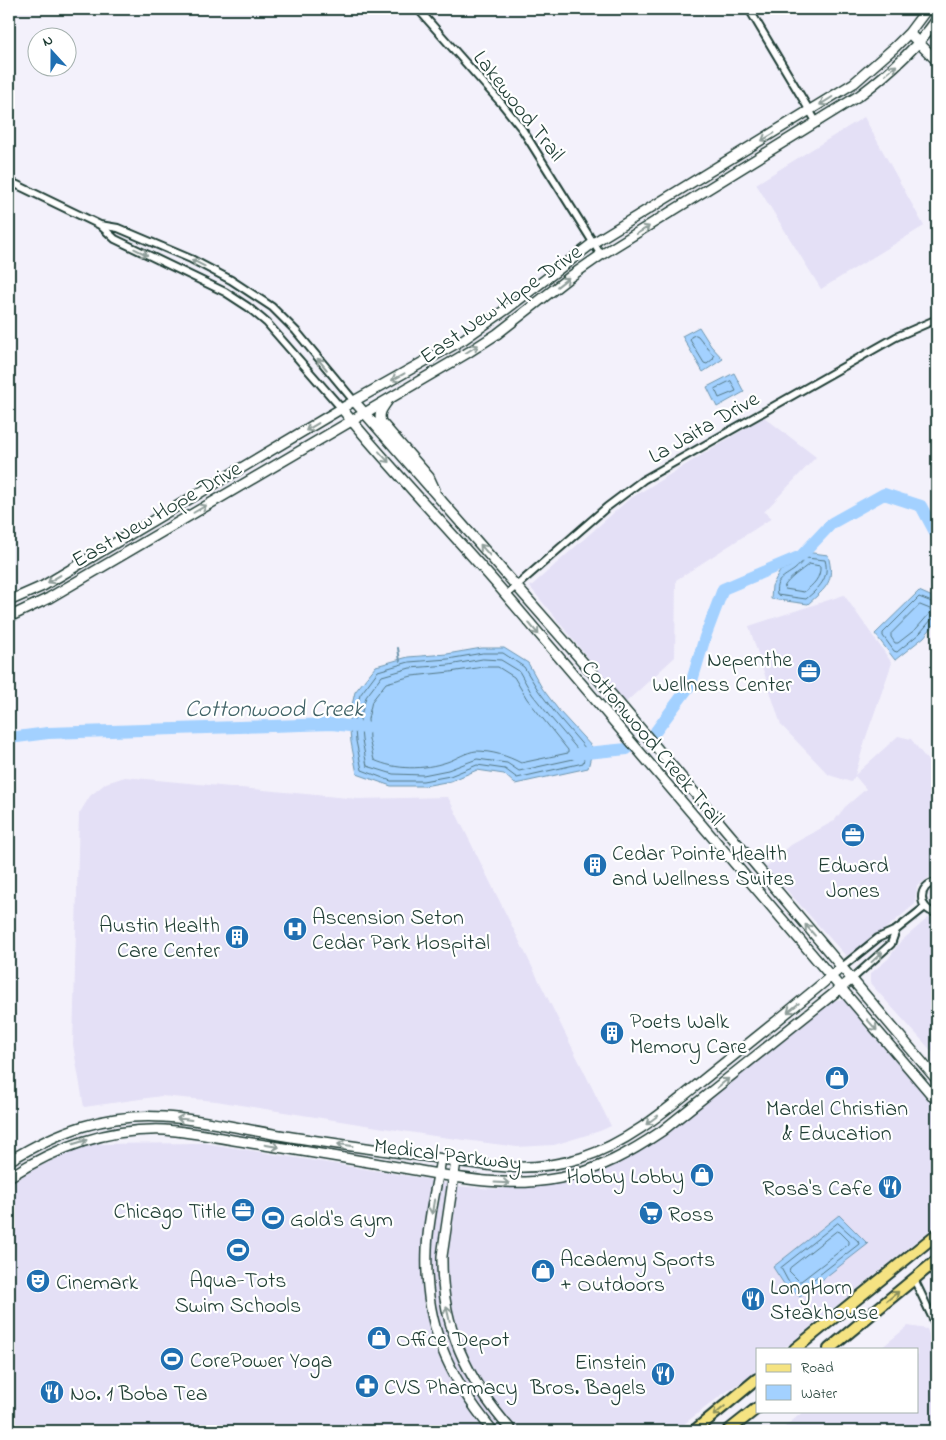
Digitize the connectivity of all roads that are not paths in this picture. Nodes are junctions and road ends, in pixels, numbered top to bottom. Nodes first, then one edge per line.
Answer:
1 (418, 9) edge
2 (749, 9) edge
3 (927, 9) edge
4 (937, 19) edge
5 (909, 32) junction
6 (919, 42) junction
7 (937, 61) edge
8 (810, 111) junction
9 (817, 123) junction
10 (9, 181) edge
11 (100, 225) junction
12 (594, 244) junction
13 (601, 255) junction
14 (231, 280) junction
15 (225, 292) junction
16 (937, 319) edge
17 (389, 398) junction
18 (354, 402) junction
19 (342, 409) junction
20 (364, 413) junction
21 (352, 420) junction
22 (439, 500) junction
23 (156, 519) junction
24 (158, 534) junction
25 (517, 586) junction
26 (506, 595) junction
27 (9, 601) edge
28 (9, 617) edge
29 (937, 882) edge
30 (925, 907) junction
31 (937, 913) edge
32 (896, 930) junction
33 (842, 967) junction
34 (831, 977) junction
35 (852, 979) junction
36 (841, 988) junction
37 (937, 1080) edge
38 (676, 1101) junction
39 (937, 1101) edge
40 (685, 1113) junction
41 (227, 1126) junction
42 (224, 1139) junction
43 (28, 1149) junction
44 (441, 1159) junction
45 (9, 1160) edge
46 (35, 1161) junction
47 (456, 1161) junction
48 (438, 1174) junction
49 (9, 1177) edge
50 (454, 1177) junction
51 (937, 1234) edge
52 (937, 1260) edge
53 (914, 1279) junction
54 (937, 1327) edge
55 (796, 1348) edge
56 (830, 1348) edge
57 (463, 1360) junction
58 (449, 1366) junction
59 (756, 1381) edge
60 (756, 1409) edge
61 (493, 1431) edge
62 (512, 1431) edge
63 (694, 1431) edge
64 (728, 1431) edge

1 - 12 street, Lakewood Trail
2 - 8 street
3 - 5 street, East New Hope Drive
4 - 6 street, East New Hope Drive
5 - 6 street
5 -> 8 street, East New Hope Drive
6 - 7 street
9 -> 6 street, East New Hope Drive
8 - 9 street
8 -> 12 street, East New Hope Drive
13 -> 9 street, East New Hope Drive
10 - 11 street
14 -> 11 street
11 -> 15 street
12 - 13 street, Lakewood Trail
12 -> 18 street, East New Hope Drive
17 -> 13 street, East New Hope Drive
14 - 15 street
18 -> 14 street
15 - 19 street
16 - 25 street, La Jaita Drive
17 - 20 street, East New Hope Drive
17 - 22 street
18 - 19 street, East New Hope Drive
18 - 20 street, Cottonwood Creek Trail
19 - 21 street, Cottonwood Creek Trail
19 -> 23 street, East New Hope Drive
20 - 21 street, East New Hope Drive
20 - 22 street, Cottonwood Creek Trail
24 -> 21 street, East New Hope Drive
21 -> 26 street, Cottonwood Creek Trail
25 -> 22 street, Cottonwood Creek Trail
23 - 24 street
23 -> 27 street, East New Hope Drive
24 - 28 street, East New Hope Drive
25 - 26 street, La Jaita Drive
33 -> 25 street, Cottonwood Creek Trail
26 -> 34 street, Cottonwood Creek Trail
29 - 30 street
30 - 31 street
30 - 32 street, Medical Parkway
32 - 33 street, Medical Parkway
35 -> 32 street, Medical Parkway
33 - 34 street, Medical Parkway
33 - 35 street, Cottonwood Creek Trail
34 - 36 street, Cottonwood Creek Trail
34 -> 38 street, Medical Parkway
35 - 36 street, Medical Parkway
35 - 37 street, Cottonwood Creek Trail
36 -> 39 street, Cottonwood Creek Trail
40 -> 36 street, Medical Parkway
38 - 40 street
38 -> 47 street, Medical Parkway
50 -> 40 street, Medical Parkway
41 - 42 street
41 -> 43 street, Medical Parkway
44 -> 41 street, Medical Parkway
46 -> 42 street, Medical Parkway
42 -> 48 street, Medical Parkway
43 - 45 street, Medical Parkway
43 - 46 street
44 - 47 street, Medical Parkway
44 - 48 street
46 - 49 street, Medical Parkway
47 - 50 street
48 - 50 street, Medical Parkway
48 -> 58 street
57 -> 50 street
51 - 55 main road
52 - 53 main road
53 - 54 street
56 -> 53 main road
57 - 58 street
57 - 62 street
58 - 61 street
59 -> 63 main road
60 - 64 main road

